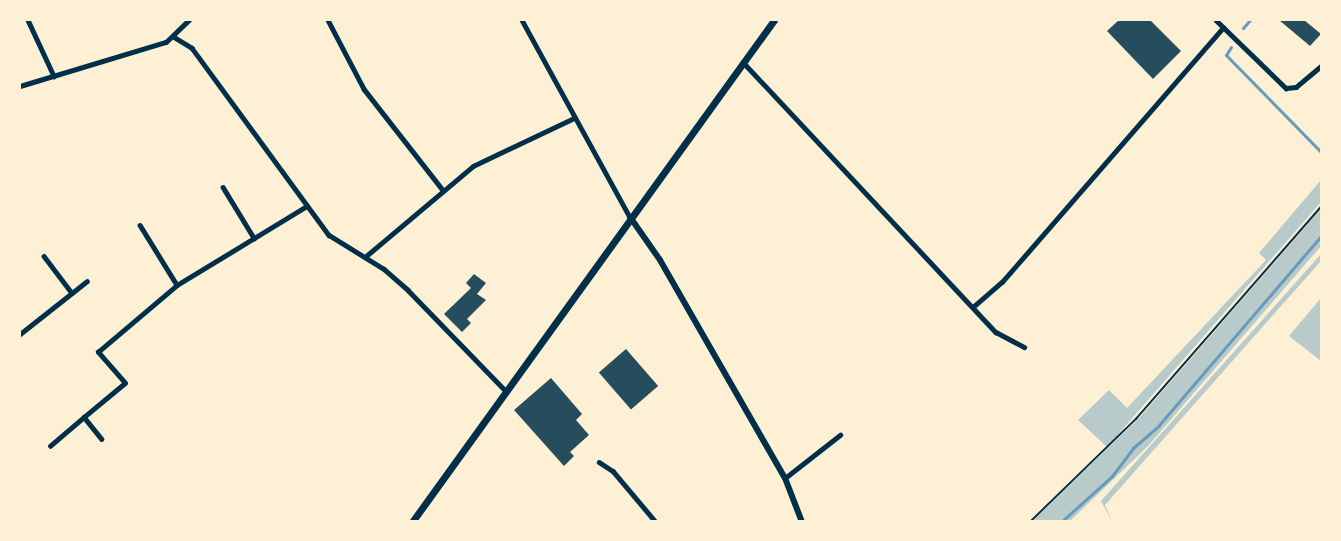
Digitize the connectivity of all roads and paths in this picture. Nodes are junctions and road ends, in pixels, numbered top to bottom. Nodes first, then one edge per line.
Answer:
1 (28, 20) edge
2 (189, 20) edge
3 (328, 20) edge
4 (522, 20) edge
5 (774, 20) edge
6 (1216, 20) edge
7 (1223, 28) junction
8 (174, 37) junction
9 (741, 61) junction
10 (1322, 64) edge
11 (54, 76) junction
12 (20, 86) edge
13 (574, 117) junction
14 (223, 187) dead end
15 (443, 190) junction
16 (307, 206) junction
17 (1322, 206) edge
18 (630, 216) junction
19 (140, 225) dead end
20 (254, 238) junction
21 (44, 256) dead end
22 (365, 257) junction
23 (87, 281) dead end
24 (177, 285) junction
25 (72, 293) junction
26 (973, 307) junction
27 (20, 334) edge
28 (1024, 346) dead end
29 (507, 392) junction
30 (84, 417) junction
31 (840, 435) dead end
32 (102, 439) dead end
33 (50, 446) dead end
34 (599, 462) dead end
35 (785, 478) junction
36 (412, 522) edge
37 (657, 522) edge
38 (802, 522) edge
39 (1030, 522) edge

1 - 11 street
2 - 8 street
3 - 15 street
4 - 13 street
5 - 9 main road
6 - 7 street
7 - 10 street
7 - 26 street
8 - 11 street
8 - 16 street
9 - 18 main road
9 - 26 street
11 - 12 street
13 - 15 street
13 - 18 street
14 - 20 street
15 - 22 street
16 - 20 street
16 - 22 street
17 - 39 path
18 - 29 main road
18 - 35 street
19 - 24 street
20 - 24 street
21 - 25 street
22 - 29 street
23 - 25 street
24 - 30 street
25 - 27 street
26 - 28 street
29 - 36 main road
30 - 32 street
30 - 33 street
31 - 35 street
34 - 37 street
35 - 38 street

